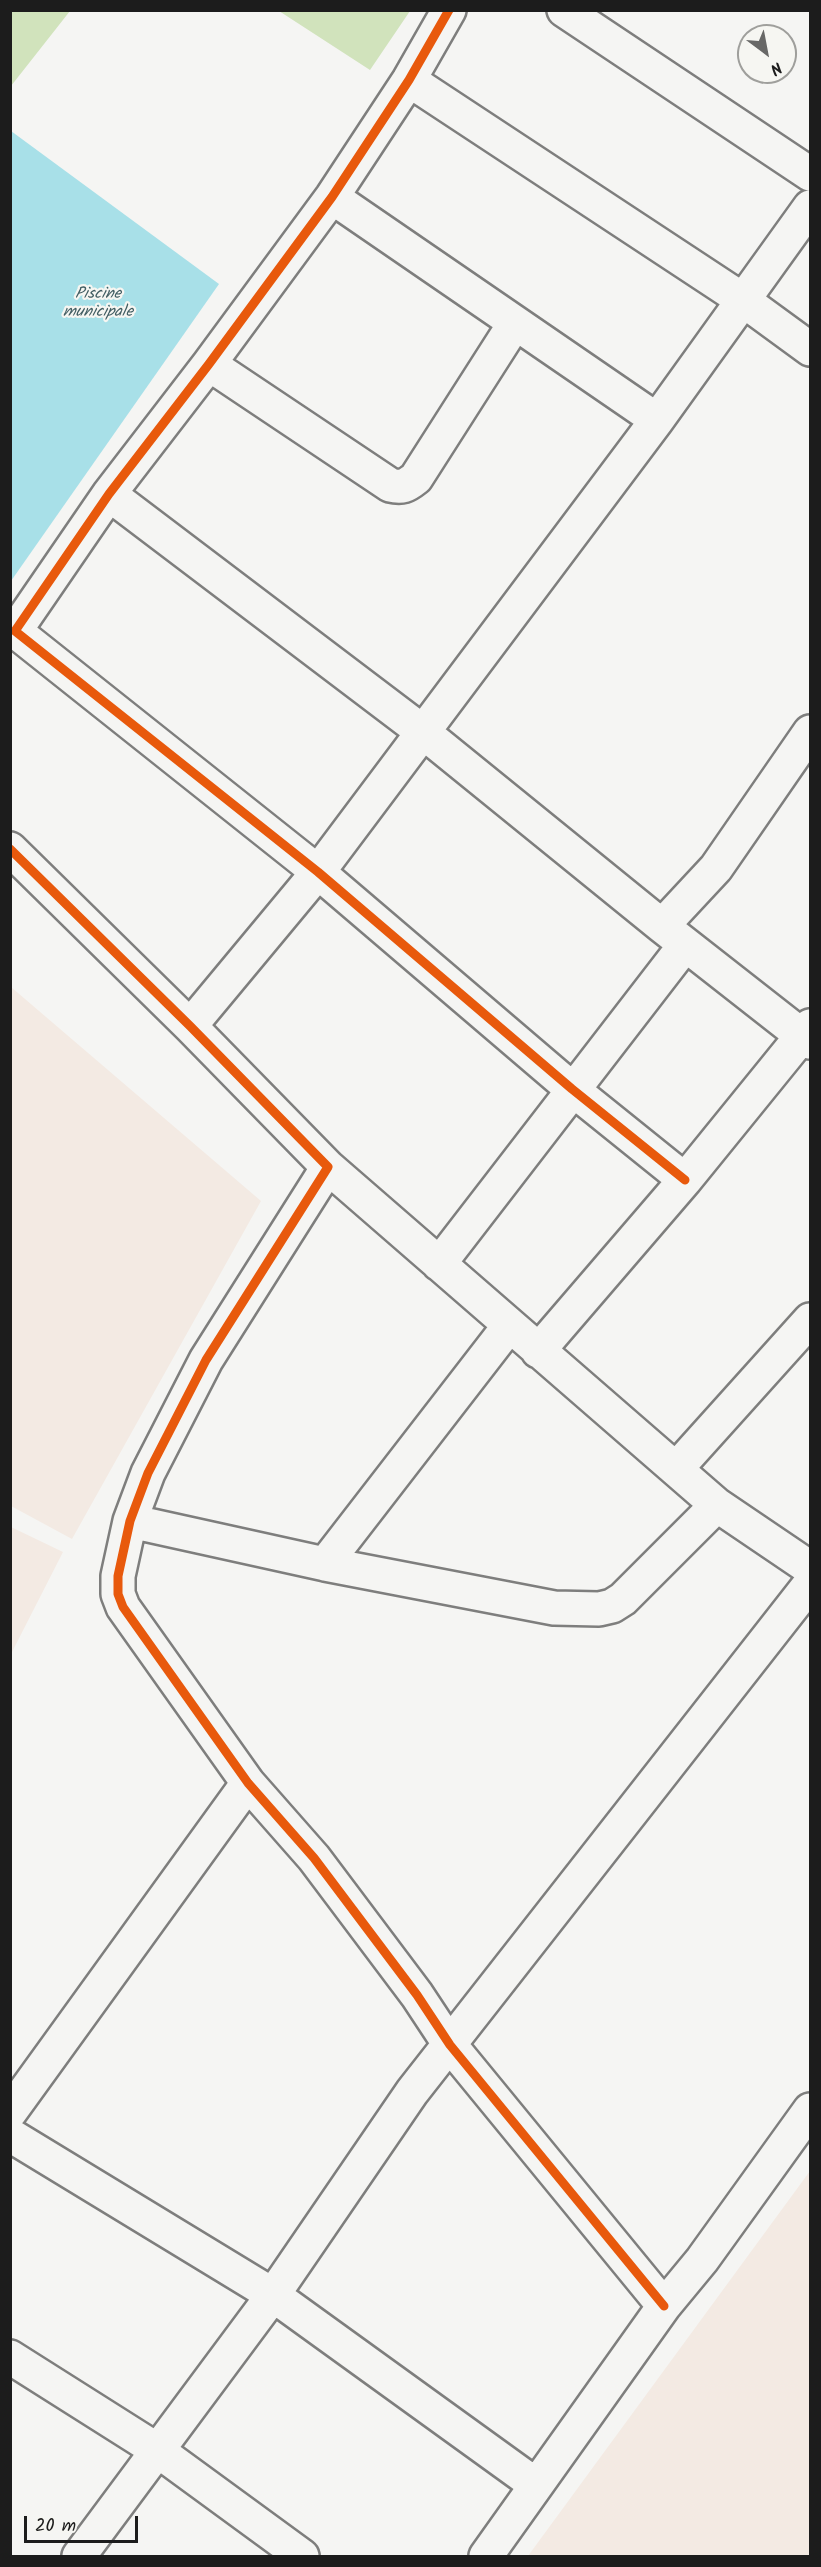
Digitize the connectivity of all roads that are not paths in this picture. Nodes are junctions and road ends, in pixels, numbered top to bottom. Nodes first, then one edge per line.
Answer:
1 (449, 10) edge
2 (564, 10) edge
3 (409, 80) junction
4 (810, 174) edge
5 (332, 197) junction
6 (810, 207) edge
7 (743, 300) junction
8 (515, 324) junction
9 (810, 349) edge
10 (209, 364) junction
11 (657, 420) junction
12 (109, 494) junction
13 (13, 634) edge
14 (423, 732) junction
15 (809, 736) edge
16 (10, 849) edge
17 (318, 872) junction
18 (674, 935) junction
19 (190, 1026) junction
20 (808, 1035) edge
21 (572, 1089) junction
22 (328, 1167) junction
23 (685, 1180) junction
24 (439, 1264) junction
25 (810, 1320) edge
26 (509, 1326) junction
27 (538, 1351) junction
28 (676, 1469) junction
29 (717, 1505) junction
30 (130, 1521) junction
31 (325, 1564) junction
32 (810, 1568) edge
33 (810, 1584) edge
34 (248, 1783) junction
35 (450, 2045) junction
36 (810, 2110) edge
37 (10, 2112) edge
38 (10, 2135) edge
39 (273, 2295) junction
40 (664, 2306) junction
41 (10, 2357) edge
42 (157, 2450) junction
43 (537, 2485) junction
44 (79, 2556) edge
45 (302, 2556) edge
46 (486, 2556) edge

1 - 3 street
2 - 4 street
3 - 5 street
3 - 7 street
5 - 8 street
5 - 10 street
6 - 7 street
7 - 9 street
7 - 11 street
8 - 10 street
8 - 11 street
10 - 12 street
11 - 14 street
12 - 13 street
12 - 14 street
13 - 17 street
14 - 17 street
14 - 18 street
15 - 18 street
16 - 19 street
17 - 19 street
17 - 21 street
18 - 20 street
18 - 21 street
19 - 22 street
20 - 23 street
21 - 23 street
21 - 24 street
22 - 24 street
22 - 30 street
23 - 27 street
24 - 26 street
25 - 28 street
26 - 27 street
26 - 31 street
27 - 28 street
28 - 29 street
29 - 31 street
29 - 32 street
30 - 31 street
30 - 34 street
33 - 35 street
34 - 35 street
34 - 37 street
35 - 39 street
35 - 40 street
36 - 40 street
38 - 39 street
39 - 42 street
39 - 43 street
40 - 43 street
41 - 42 street
42 - 44 street
42 - 45 street
43 - 46 street

